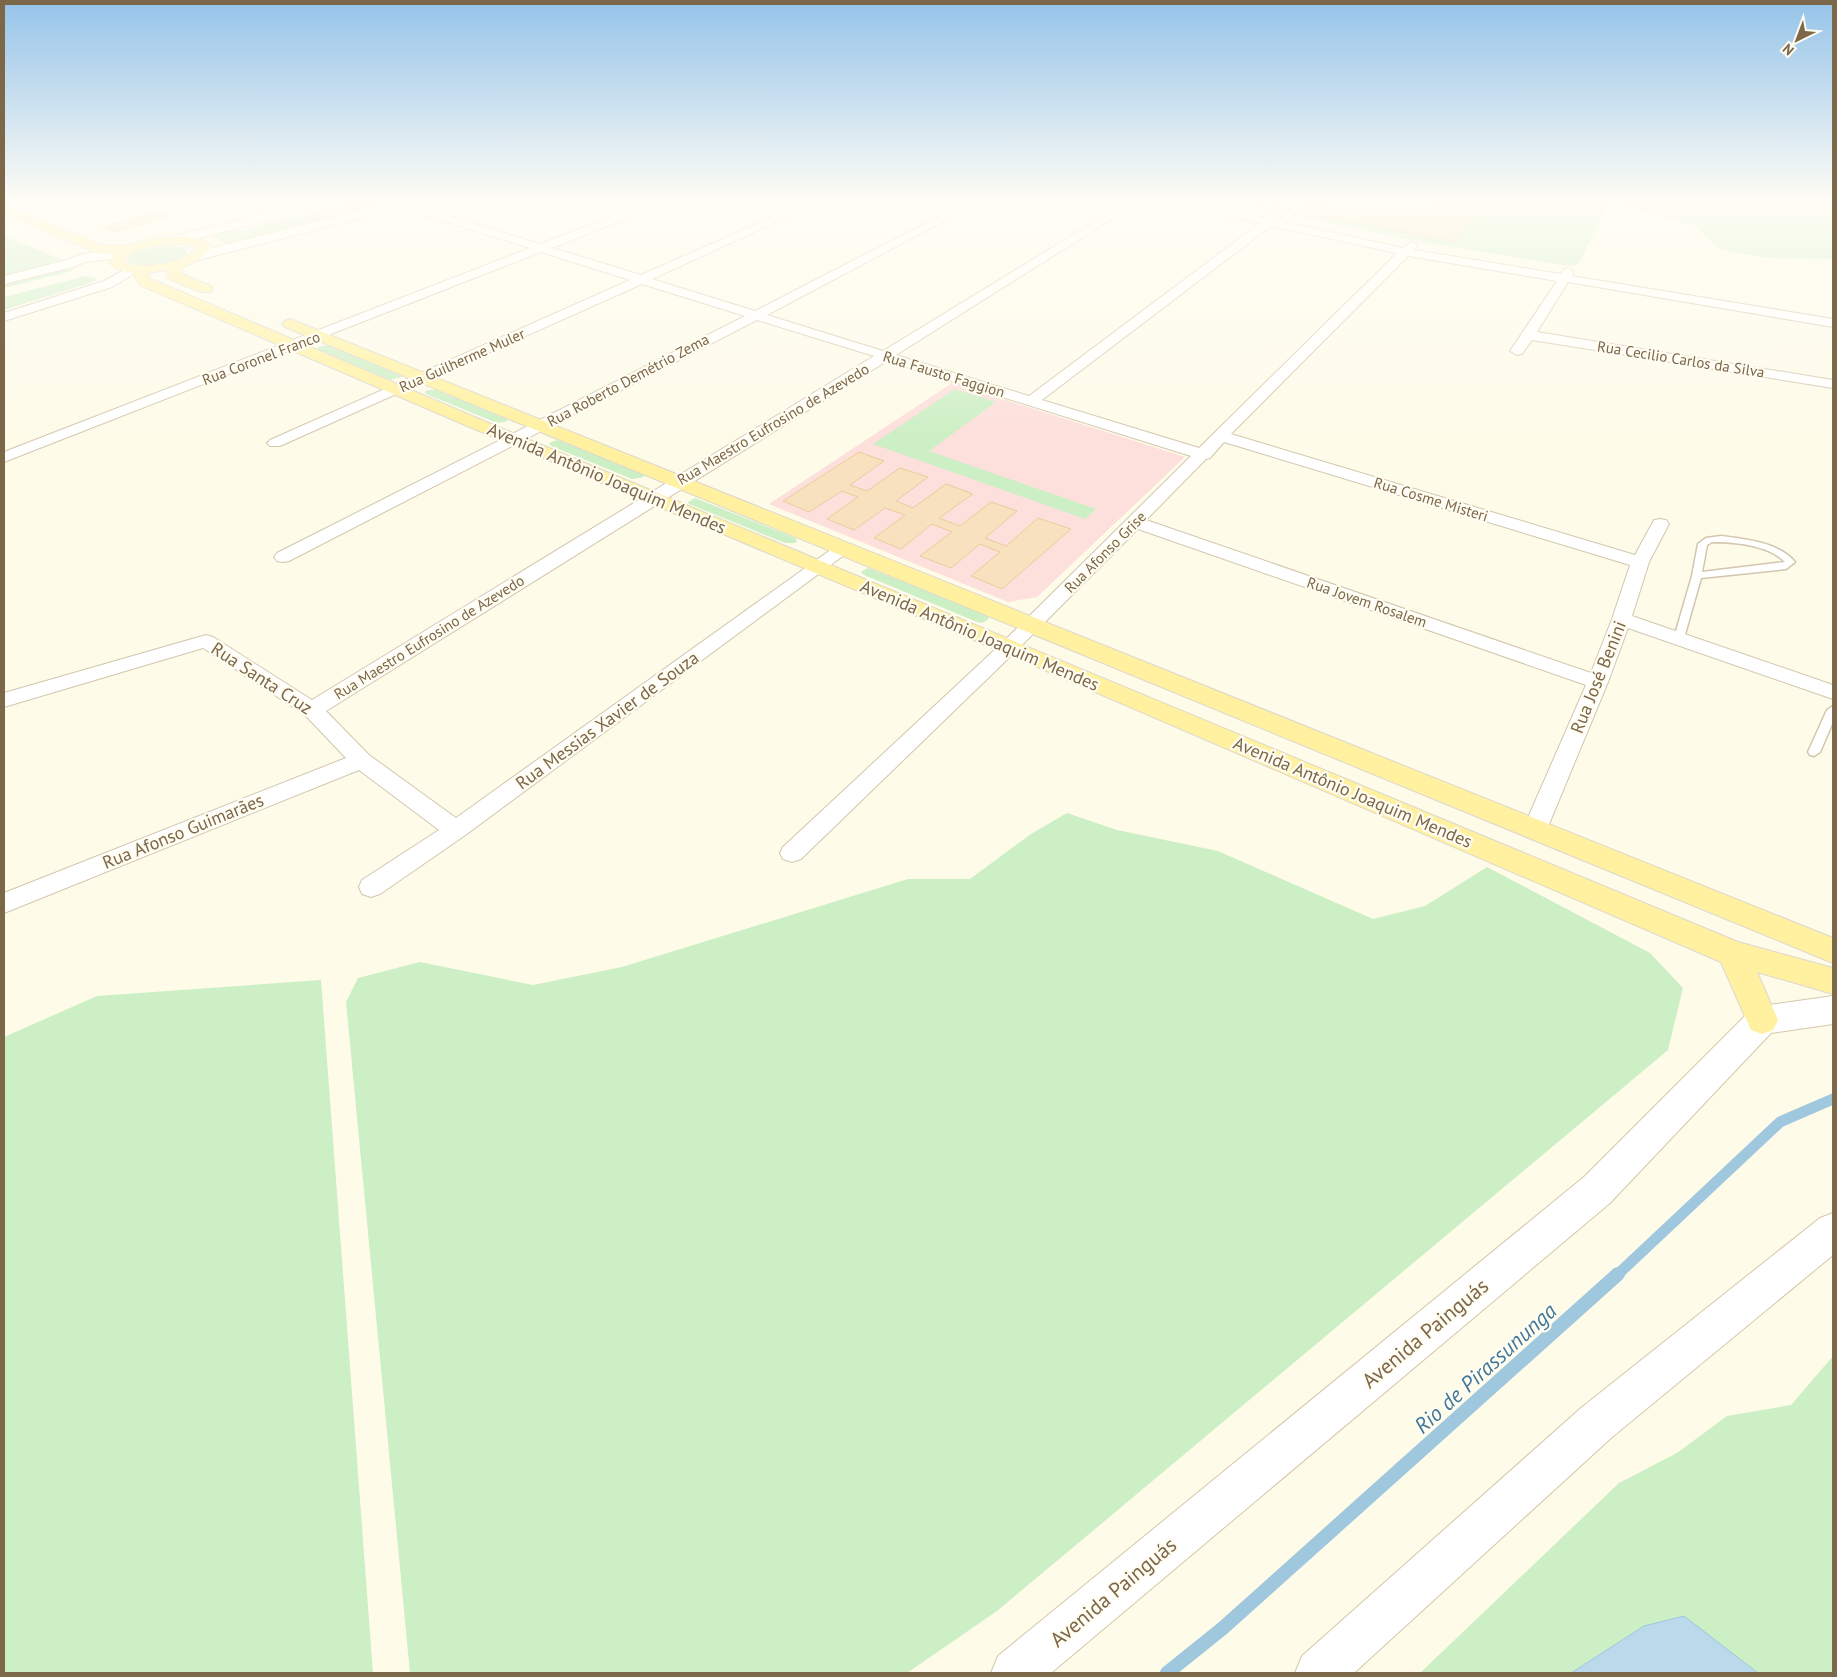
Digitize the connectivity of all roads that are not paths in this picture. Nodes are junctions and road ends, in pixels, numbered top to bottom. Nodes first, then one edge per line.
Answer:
1 (51, 281) edge
2 (110, 281) edge
3 (145, 281) edge
4 (187, 281) edge
5 (457, 281) edge
6 (638, 281) edge
7 (645, 281) edge
8 (820, 281) edge
9 (1006, 281) edge
10 (1192, 281) edge
11 (1376, 281) edge
12 (1562, 281) edge
13 (1604, 281) edge
14 (4, 293) edge
15 (1730, 302) junction
16 (1833, 314) edge
17 (753, 315) junction
18 (4, 317) edge
19 (1833, 323) edge
20 (1529, 335) junction
21 (317, 336) junction
22 (292, 346) junction
23 (1517, 351) dead end
24 (885, 356) junction
25 (423, 377) junction
26 (1833, 384) edge
27 (394, 390) junction
28 (1031, 402) junction
29 (540, 427) junction
30 (1222, 436) junction
31 (516, 439) junction
32 (275, 443) dead end
33 (1204, 454) junction
34 (4, 457) edge
35 (678, 482) junction
36 (654, 498) junction
37 (1135, 522) junction
38 (1660, 524) dead end
39 (842, 550) junction
40 (282, 557) dead end
41 (1640, 562) junction
42 (818, 568) junction
43 (1697, 576) junction
44 (1622, 619) junction
45 (1031, 626) junction
46 (1678, 638) junction
47 (1009, 647) junction
48 (1598, 682) junction
49 (1833, 692) edge
50 (4, 700) edge
51 (312, 710) junction
52 (1833, 710) edge
53 (1814, 752) dead end
54 (361, 760) junction
55 (1535, 829) junction
56 (456, 830) junction
57 (792, 853) dead end
58 (371, 887) dead end
59 (4, 903) edge
60 (1833, 951) edge
61 (1733, 953) junction
62 (1833, 981) edge
63 (1833, 1010) edge
64 (1762, 1020) junction
65 (1833, 1231) edge
66 (1015, 1673) edge
67 (1319, 1673) edge

1 - 14 main road
2 - 18 street
3 - 22 main road, Avenida Antônio Joaquim Mendes
4 - 21 main road, Avenida Antônio Joaquim Mendes
5 - 21 street, Rua Coronel Franco
6 - 25 street, Rua Guilherme Muler
7 - 17 street, Rua Fausto Faggion
8 - 17 street, Rua Roberto Demétrio Zema
9 - 24 street, Rua Maestro Eufrosino de Azevedo
10 - 28 street
11 - 30 street, Rua Afonso Grise
12 - 20 street
13 - 15 street
15 - 16 street
15 - 19 street
17 - 24 street, Rua Fausto Faggion
17 - 29 street, Rua Roberto Demétrio Zema
20 - 23 street
20 - 26 street, Rua Cecilio Carlos da Silva
21 - 22 street, Rua Coronel Franco
21 - 25 main road, Avenida Antônio Joaquim Mendes
22 - 27 main road, Avenida Antônio Joaquim Mendes
22 - 34 street, Rua Coronel Franco
24 - 28 street, Rua Fausto Faggion
24 - 35 street, Rua Maestro Eufrosino de Azevedo
25 - 27 street, Rua Guilherme Muler
25 - 29 main road, Avenida Antônio Joaquim Mendes
27 - 31 main road, Avenida Antônio Joaquim Mendes
27 - 32 street, Rua Guilherme Muler
28 - 33 street, Rua Fausto Faggion
29 - 31 street, Rua Roberto Demétrio Zema
29 - 35 main road, Avenida Antônio Joaquim Mendes
30 - 33 street, Rua Afonso Grise
30 - 41 street, Rua Cosme Misteri
31 - 36 main road, Avenida Antônio Joaquim Mendes
31 - 40 street, Rua Roberto Demétrio Zema
33 - 37 street, Rua Afonso Grise
35 - 36 street, Rua Maestro Eufrosino de Azevedo
35 - 39 main road, Avenida Antônio Joaquim Mendes
36 - 42 main road, Avenida Antônio Joaquim Mendes
36 - 51 street, Rua Maestro Eufrosino de Azevedo
37 - 45 street, Rua Afonso Grise
37 - 48 street, Rua Jovem Rosalem
38 - 41 street, Rua José Benini
39 - 42 street, Rua Messias Xavier de Souza
39 - 45 main road, Avenida Antônio Joaquim Mendes
41 - 44 street, Rua José Benini
42 - 47 main road, Avenida Antônio Joaquim Mendes
42 - 56 street, Rua Messias Xavier de Souza
43 - 43 lane
43 - 46 lane
44 - 46 street
44 - 48 street, Rua José Benini
45 - 47 street, Rua Afonso Grise
45 - 55 main road, Avenida Antônio Joaquim Mendes
46 - 49 street
47 - 57 street, Rua Afonso Grise
47 - 61 main road, Avenida Antônio Joaquim Mendes
48 - 55 street, Rua José Benini
50 - 51 street, Rua Santa Cruz
51 - 54 street, Rua Santa Cruz
52 - 53 lane
54 - 56 street, Rua Santa Cruz
54 - 59 street, Rua Afonso Guimarães
55 - 60 main road, Avenida Antônio Joaquim Mendes
56 - 58 street, Rua Messias Xavier de Souza
61 - 62 main road, Avenida Antônio Joaquim Mendes
61 - 64 main road
63 - 64 main road
64 - 66 main road, Avenida Painguás
65 - 67 main road

